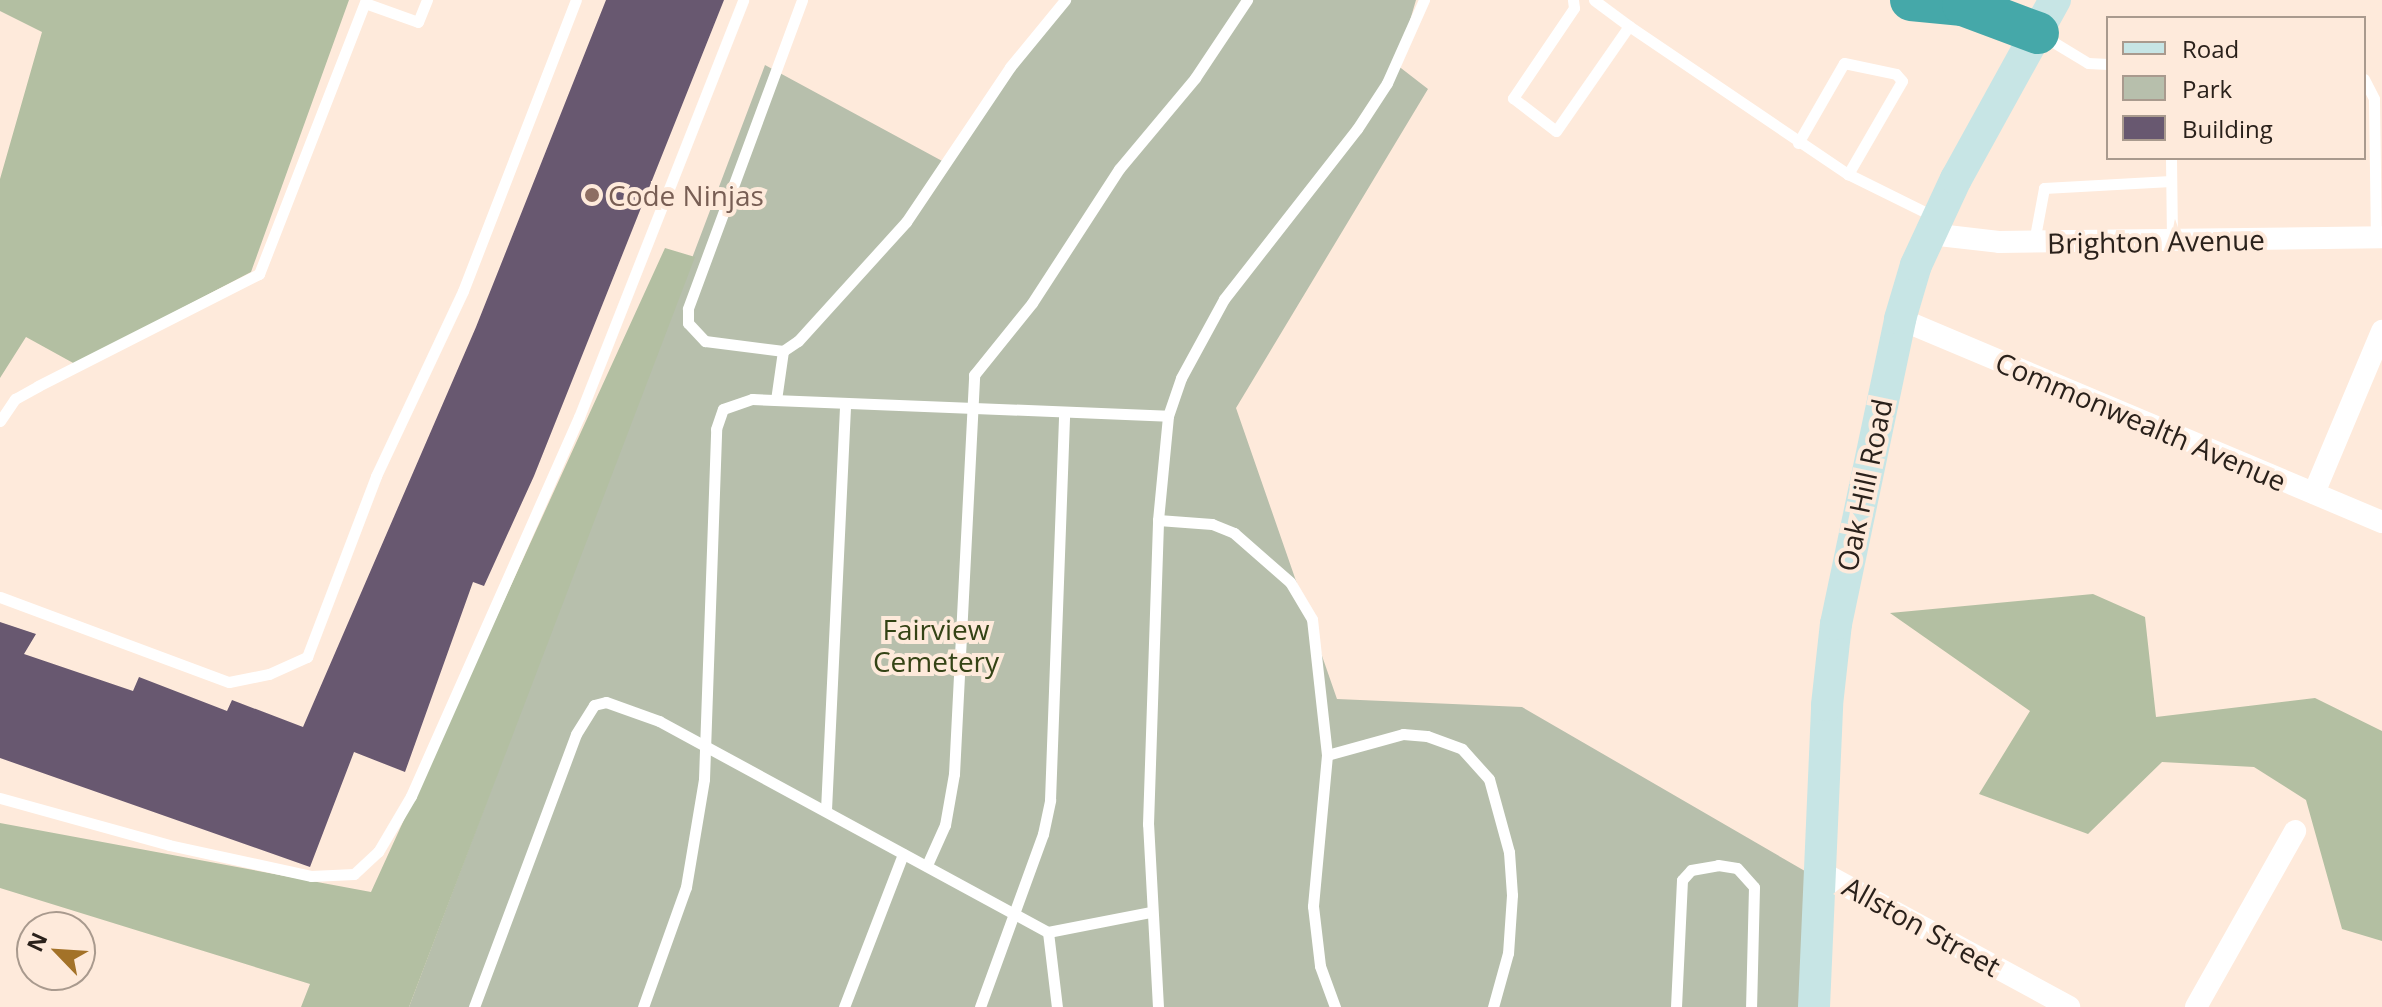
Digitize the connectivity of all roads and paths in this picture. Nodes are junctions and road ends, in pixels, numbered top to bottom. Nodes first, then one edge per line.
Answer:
1 (427, 0) edge
2 (576, 0) edge
3 (743, 0) edge
4 (802, 0) edge
5 (1065, 0) edge
6 (1247, 0) edge
7 (1424, 0) edge
8 (1573, 0) edge
9 (1594, 0) edge
10 (1911, 0) edge
11 (366, 2) edge
12 (2046, 16) edge
13 (1629, 26) junction
14 (2106, 64) edge
15 (2366, 83) edge
16 (1798, 143) junction
17 (2171, 160) edge
18 (1848, 174) junction
19 (2171, 181) junction
20 (1934, 226) junction
21 (2379, 237) edge
22 (2172, 241) junction
23 (2034, 242) junction
24 (1900, 319) junction
25 (2382, 331) edge
26 (783, 351) junction
27 (776, 400) junction
28 (845, 403) junction
29 (972, 408) junction
30 (1064, 413) junction
31 (1168, 416) junction
32 (0, 421) edge
33 (2314, 493) junction
34 (1158, 520) junction
35 (2382, 522) edge
36 (0, 597) edge
37 (705, 747) junction
38 (1327, 755) junction
39 (0, 798) edge
40 (826, 810) junction
41 (2295, 831) dead end
42 (903, 854) junction
43 (927, 865) junction
44 (1817, 870) junction
45 (1151, 912) junction
46 (1015, 913) junction
47 (1048, 932) junction
48 (474, 1007) edge
49 (643, 1007) edge
50 (844, 1007) edge
51 (980, 1007) edge
52 (1057, 1007) edge
53 (1158, 1007) edge
54 (1335, 1007) edge
55 (1493, 1007) edge
56 (1676, 1007) edge
57 (1751, 1007) edge
58 (1814, 1007) edge
59 (2069, 1007) edge
60 (2196, 1007) edge

1 - 11 lane
2 - 36 lane
3 - 39 lane
4 - 26 lane
5 - 26 lane
6 - 29 lane
7 - 31 lane
8 - 13 lane
9 - 13 lane
10 - 12 highway
11 - 32 lane
12 - 14 lane
12 - 20 street, Oak Hill Road
13 - 16 lane
15 - 21 lane
16 - 18 lane
16 - 18 lane
17 - 19 lane
18 - 20 lane
19 - 22 lane
19 - 23 lane
20 - 23 street, Brighton Avenue
20 - 24 street, Oak Hill Road
21 - 22 street, Brighton Avenue
22 - 23 street, Brighton Avenue
24 - 33 street, Commonwealth Avenue
24 - 44 street, Oak Hill Road
25 - 33 street
26 - 27 lane
27 - 28 lane
27 - 37 lane
28 - 29 lane
28 - 40 lane
29 - 30 lane
29 - 43 lane
30 - 31 lane
30 - 46 lane
31 - 34 lane
33 - 35 street, Commonwealth Avenue
34 - 38 lane
34 - 45 lane
37 - 40 lane
37 - 48 lane
37 - 49 lane
38 - 54 lane
38 - 55 lane
40 - 42 lane
41 - 60 street
42 - 43 lane
42 - 50 lane
43 - 46 lane
44 - 58 street, Oak Hill Road
44 - 59 street, Allston Street
45 - 47 lane
45 - 53 lane
46 - 47 lane
46 - 51 lane
47 - 52 lane
56 - 57 lane

